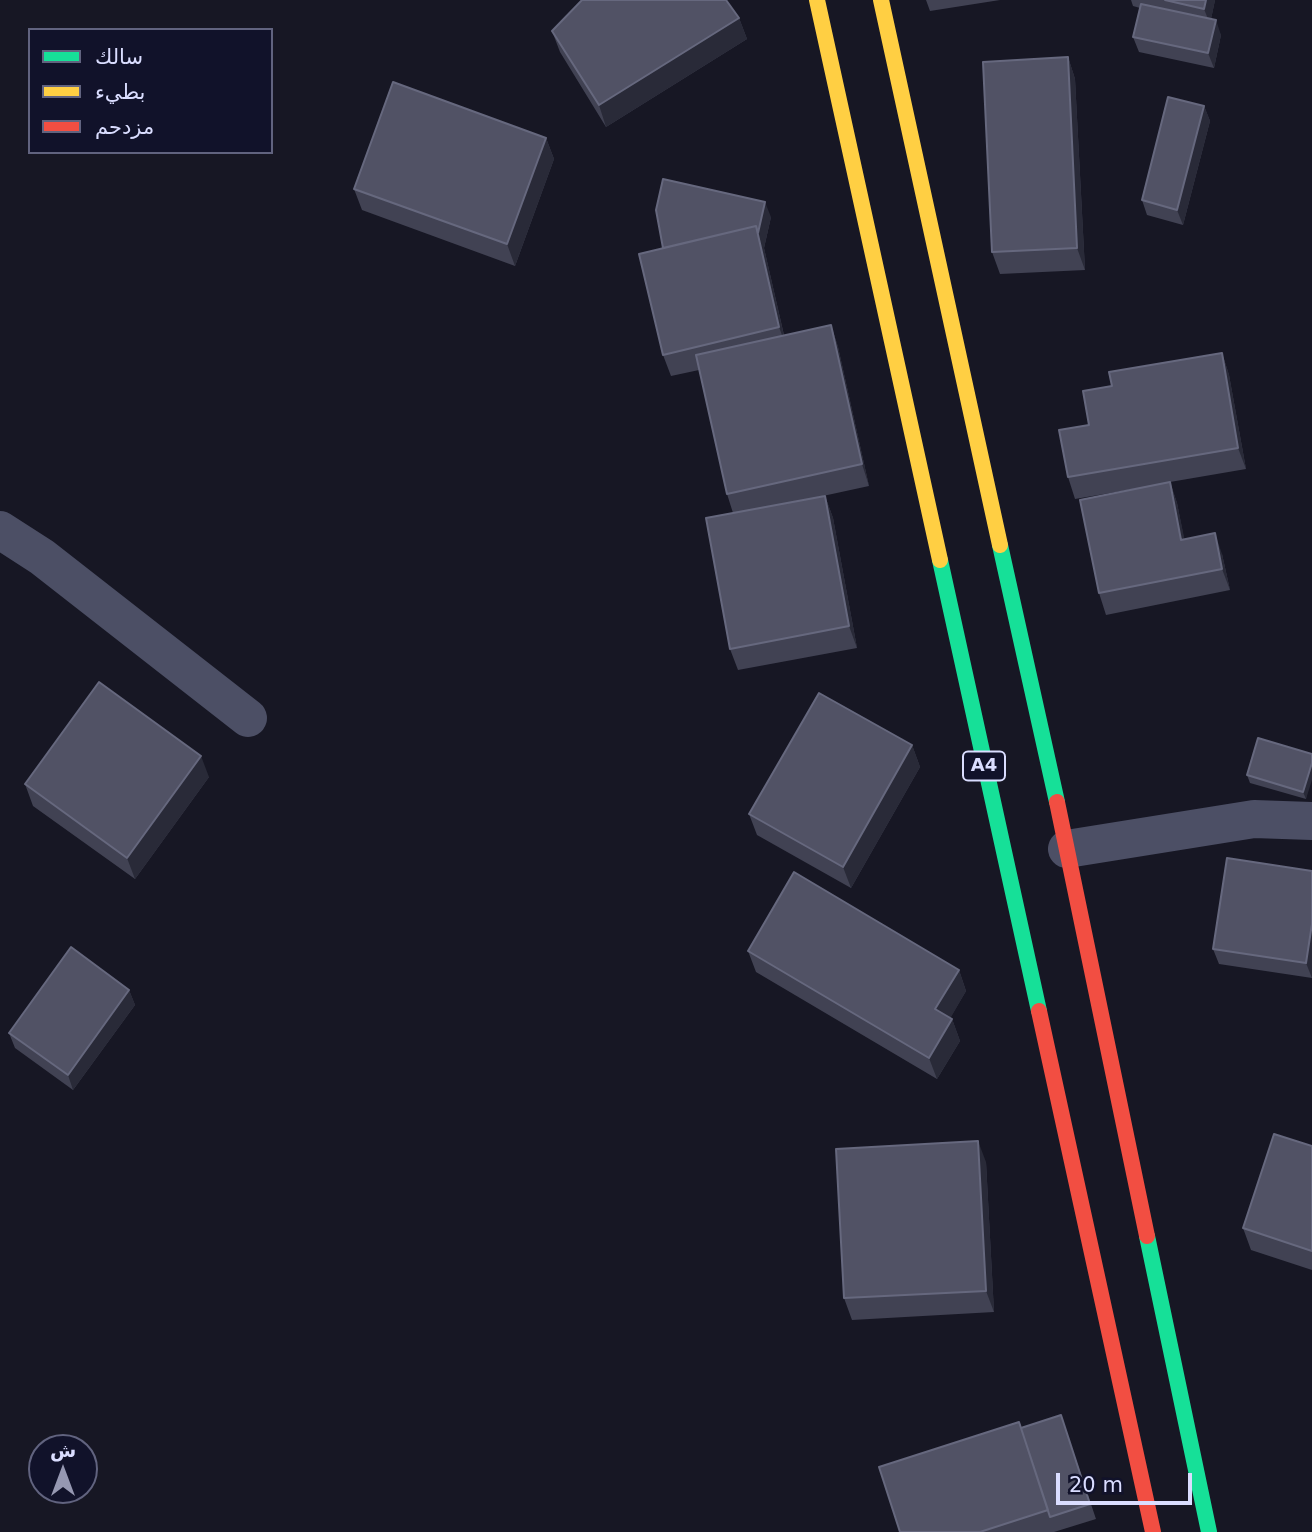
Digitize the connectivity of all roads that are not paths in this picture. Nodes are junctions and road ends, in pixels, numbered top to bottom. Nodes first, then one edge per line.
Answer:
1 (817, 0) edge
2 (881, 0) edge
3 (0, 530) edge
4 (248, 718) dead end
5 (1312, 821) edge
6 (1067, 849) junction
7 (1121, 1284) dead end
8 (1098, 1290) junction
9 (1153, 1532) edge
10 (1209, 1532) edge

1 - 8 highway, A4
2 - 6 highway
3 - 4 street
5 - 6 street
6 - 10 highway
7 - 8 highway
8 - 9 highway, A4

